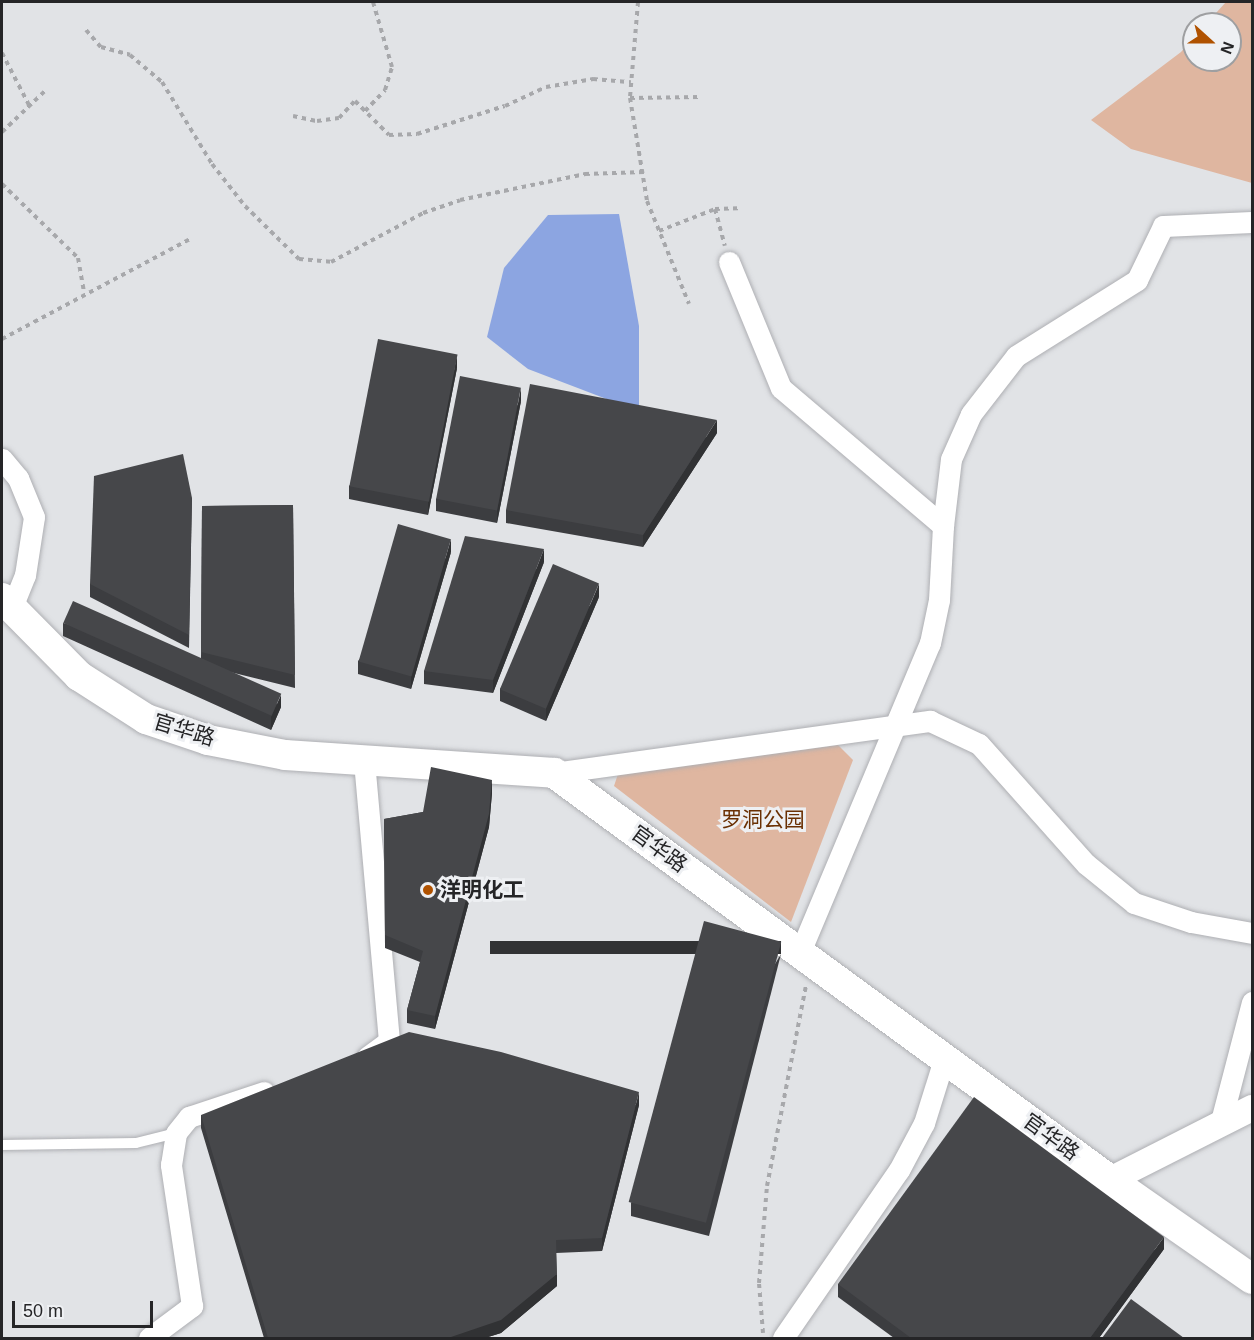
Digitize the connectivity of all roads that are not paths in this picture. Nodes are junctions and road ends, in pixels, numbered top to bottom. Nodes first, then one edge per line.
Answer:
1 (1252, 222) edge
2 (729, 262) road end
3 (2, 459) edge
4 (943, 526) junction
5 (7, 603) edge
6 (894, 726) junction
7 (364, 761) junction
8 (554, 773) junction
9 (1252, 933) edge
10 (805, 957) junction
11 (1252, 1002) edge
12 (944, 1059) junction
13 (342, 1065) edge
14 (287, 1084) edge
15 (1252, 1108) edge
16 (1220, 1125) junction
17 (176, 1133) junction
18 (2, 1145) edge
19 (1110, 1180) junction
20 (1252, 1279) edge
21 (149, 1338) edge
22 (783, 1338) edge

1 - 4 street
2 - 4 street
3 - 5 street
4 - 6 street
5 - 7 main road, 官华路
6 - 8 street
6 - 9 street
6 - 10 street
7 - 8 main road, 官华路
7 - 13 street
8 - 10 main road, 官华路
10 - 12 main road, 官华路
11 - 16 street
12 - 19 main road, 官华路
12 - 22 street
14 - 17 street
15 - 16 street
16 - 19 street
17 - 18 lane
17 - 21 street
19 - 20 main road, 官华路

